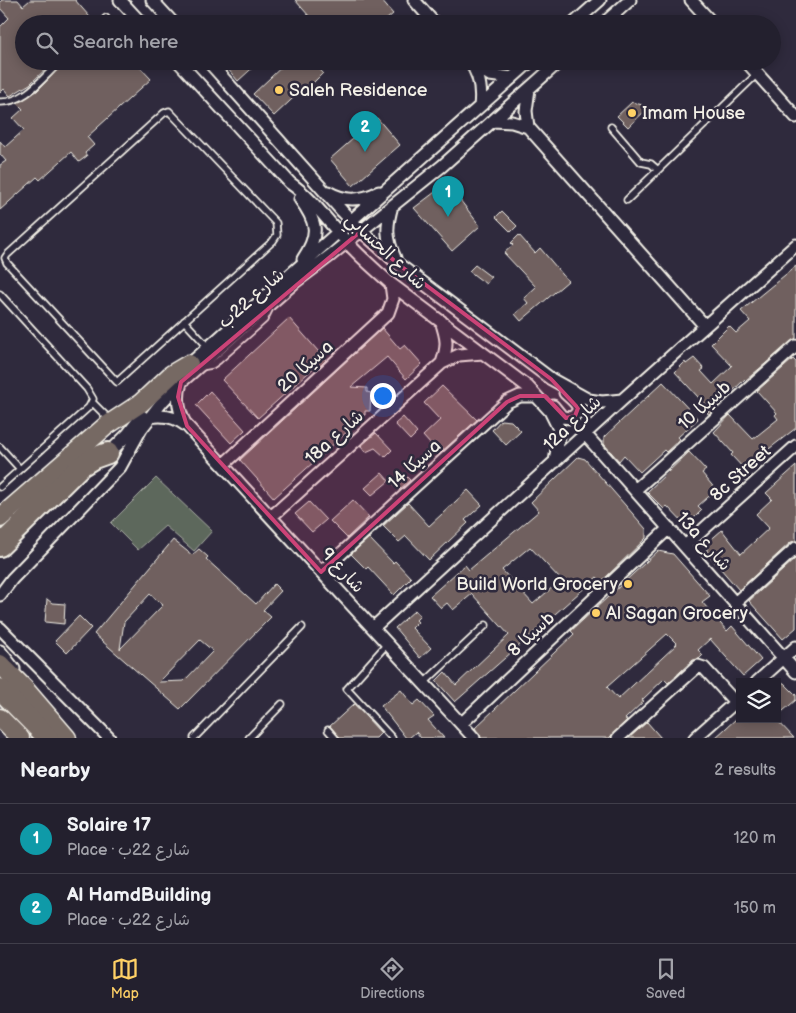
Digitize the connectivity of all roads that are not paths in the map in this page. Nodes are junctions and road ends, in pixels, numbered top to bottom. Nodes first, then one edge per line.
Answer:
1 (120, 0) edge
2 (152, 0) edge
3 (414, 0) edge
4 (600, 0) edge
5 (630, 0) edge
6 (691, 0) edge
7 (134, 15) edge
8 (166, 15) edge
9 (427, 15) edge
10 (583, 15) edge
11 (613, 15) edge
12 (705, 15) edge
13 (51, 70) edge
14 (186, 70) edge
15 (216, 70) edge
16 (474, 70) edge
17 (482, 70) edge
18 (521, 70) edge
19 (550, 70) edge
20 (754, 70) edge
21 (757, 74) junction
22 (512, 78) junction
23 (529, 90) junction
24 (0, 102) edge
25 (480, 106) junction
26 (796, 117) edge
27 (493, 121) junction
28 (528, 127) junction
29 (611, 127) dead end
30 (658, 170) junction
31 (290, 183) junction
32 (387, 188) junction
33 (322, 189) junction
34 (627, 200) dead end
35 (392, 206) junction
36 (352, 221) junction
37 (361, 231) junction
38 (339, 233) junction
39 (347, 242) junction
40 (796, 246) edge
41 (398, 264) junction
42 (295, 271) junction
43 (392, 284) junction
44 (0, 294) edge
45 (184, 321) junction
46 (440, 321) junction
47 (705, 326) junction
48 (796, 346) edge
49 (208, 347) junction
50 (482, 353) junction
51 (442, 363) junction
52 (194, 365) junction
53 (551, 379) junction
54 (181, 382) junction
55 (532, 391) junction
56 (622, 400) junction
57 (92, 402) junction
58 (150, 417) junction
59 (112, 422) junction
60 (187, 426) junction
61 (585, 434) junction
62 (796, 446) edge
63 (0, 447) edge
64 (108, 454) junction
65 (555, 462) junction
66 (223, 465) junction
67 (20, 469) junction
68 (0, 487) edge
69 (635, 490) junction
70 (271, 517) junction
71 (0, 518) edge
72 (669, 528) junction
73 (0, 546) edge
74 (684, 546) junction
75 (796, 548) edge
76 (0, 558) edge
77 (321, 572) junction
78 (0, 595) edge
79 (735, 603) junction
80 (486, 625) dead end
81 (302, 627) dead end
82 (0, 628) edge
83 (373, 628) junction
84 (388, 644) junction
85 (796, 647) edge
86 (0, 651) edge
87 (784, 658) junction
88 (0, 664) edge
89 (796, 672) edge
90 (762, 678) edge
91 (424, 683) junction
92 (24, 688) junction
93 (0, 689) edge
94 (736, 699) edge
95 (736, 701) edge
96 (282, 704) dead end
97 (0, 718) edge
98 (461, 724) junction
99 (328, 730) dead end
100 (20, 738) edge
101 (48, 738) edge
102 (67, 738) edge
103 (110, 738) edge
104 (194, 738) edge
105 (249, 738) edge
106 (335, 738) edge
107 (392, 738) edge
108 (474, 738) edge
109 (618, 738) edge
110 (695, 738) edge

1 - 7 street
2 - 8 street
3 - 9 street
4 - 10 street
5 - 11 street
6 - 12 street
13 - 24 lane
14 - 31 street, شارع الحسابي
15 - 33 street, شارع الحسابي
16 - 25 street
17 - 22 street
18 - 22 street, شارع 22ب
19 - 23 street, شارع 22ب
20 - 21 street
21 - 26 street
21 - 30 lane
22 - 25 street, شارع 22ب
23 - 27 street, شارع 22ب
23 - 28 street
25 - 32 street, شارع 22ب
27 - 28 street
27 - 35 street, شارع 22ب
28 - 47 street
29 - 30 lane
30 - 34 lane
31 - 38 street, شارع الحسابي
31 - 42 street
32 - 33 street
32 - 36 street, شارع 22ب
33 - 36 street, شارع الحسابي
35 - 37 street, شارع 22ب
35 - 41 street
36 - 37 street, شارع الحسابي
36 - 38 street, شارع 22ب
37 - 39 street, شارع 22ب
37 - 41 street, شارع الحسابي
38 - 39 street, شارع الحسابي
38 - 42 street, شارع 22ب
39 - 43 street, شارع الحسابي
39 - 52 street, شارع 22ب
40 - 47 street, 12a شارع
41 - 53 street, شارع الحسابي
42 - 49 street, شارع 22ب
43 - 46 street, شارع الحسابي
43 - 66 street, سيكا 20a
44 - 57 lane
45 - 45 lane
45 - 49 lane
46 - 50 street, شارع الحسابي
46 - 51 street
47 - 56 street, 12a شارع
48 - 69 street, سيكا 10b
49 - 52 street, شارع 22ب
50 - 51 street, 18a شارع
50 - 55 street, شارع الحسابي
51 - 70 street, 18a شارع
52 - 54 street, شارع 22ب
52 - 59 main road
52 - 64 street, شارع 22ب
53 - 55 street
53 - 56 street, شارع الحسابي
54 - 58 street, شارع 22ب
54 - 60 street, شارع 9
55 - 65 street, شارع الحسابي
55 - 77 street, سيكا 14a
56 - 61 street, 12a شارع
57 - 59 lane
57 - 67 lane
58 - 60 street, شارع 9
58 - 78 street, شارع 22ب
59 - 71 main road
60 - 66 street, شارع 9
61 - 65 street, 12a شارع
61 - 69 street, 13a شارع
62 - 74 street, 8c Street
63 - 67 lane
64 - 73 highway
64 - 76 street, شارع 22ب
65 - 83 street, 12a شارع
66 - 70 street, شارع 9
67 - 68 lane
69 - 72 street, 13a شارع
70 - 77 street, شارع 9
72 - 74 street, 13a شارع
72 - 98 street, سيكا 8b
74 - 79 street, 13a شارع
75 - 79 street
77 - 83 street, شارع 9
79 - 87 street, 13a شارع
80 - 91 lane
81 - 104 lane
82 - 103 street
83 - 84 street, شارع 9
84 - 91 street, شارع 9
84 - 107 lane
85 - 87 street
86 - 92 street
87 - 89 street, 13a شارع
87 - 90 street
88 - 92 main road
91 - 98 street, شارع 9
92 - 102 main road
93 - 101 highway
94 - 109 street
95 - 110 street
96 - 105 lane
97 - 100 main road
98 - 108 street, شارع 9
99 - 106 lane

